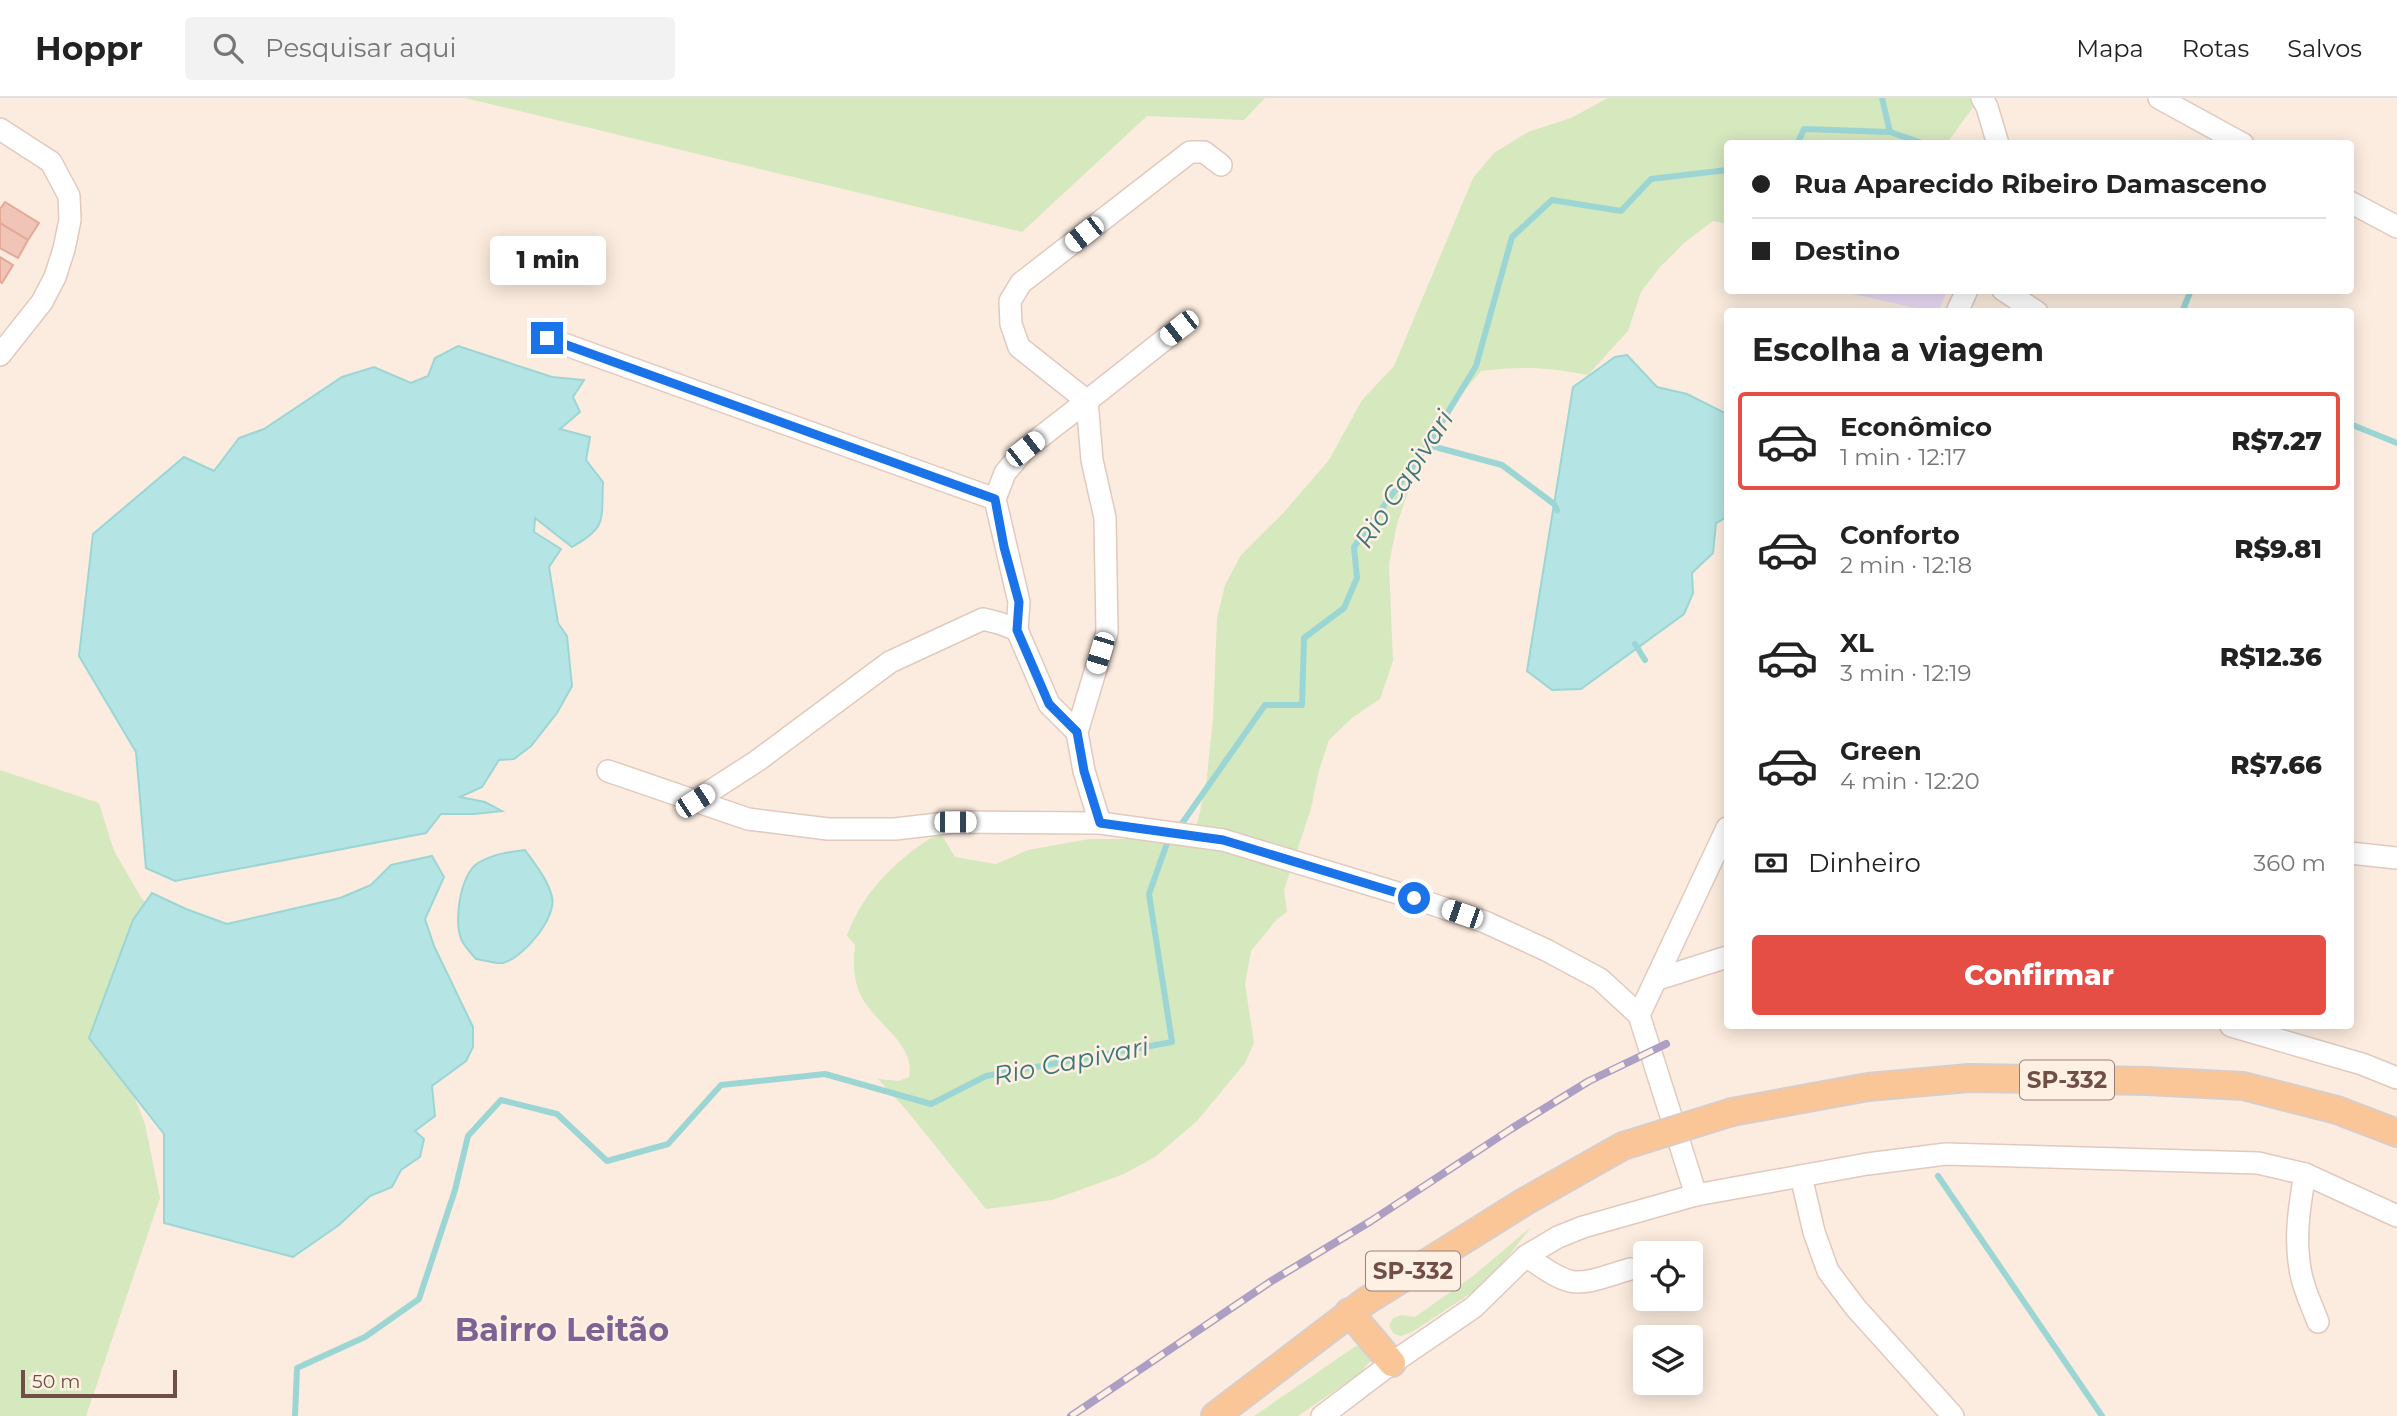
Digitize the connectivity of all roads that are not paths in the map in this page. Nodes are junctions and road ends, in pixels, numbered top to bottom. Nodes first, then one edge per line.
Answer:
1 (1982, 98) edge
2 (2159, 98) edge
3 (0, 129) edge
4 (1997, 140) edge
5 (2237, 140) edge
6 (1221, 165) dead end
7 (2354, 204) edge
8 (2397, 227) edge
9 (2009, 294) edge
10 (2030, 308) edge
11 (1179, 328) dead end
12 (547, 338) dead end
13 (0, 355) edge
14 (1087, 401) junction
15 (995, 499) junction
16 (1017, 630) junction
17 (1077, 732) junction
18 (608, 771) dead end
19 (695, 801) junction
20 (1100, 823) junction
21 (1724, 835) edge
22 (2354, 853) edge
23 (2397, 858) edge
24 (1724, 958) edge
25 (1658, 979) junction
26 (1642, 1021) junction
27 (2241, 1029) edge
28 (2397, 1078) edge
29 (2367, 1121) junction
30 (2397, 1127) edge
31 (2397, 1133) edge
32 (2305, 1174) junction
33 (1801, 1176) junction
34 (1696, 1195) junction
35 (2397, 1216) edge
36 (1526, 1256) junction
37 (1630, 1269) dead end
38 (1349, 1312) junction
39 (2318, 1322) dead end
40 (1392, 1363) junction
41 (1326, 1415) edge
42 (1215, 1416) edge
43 (1953, 1416) edge

1 - 4 street
2 - 5 street
3 - 13 street
6 - 14 street
7 - 8 street
9 - 10 street
11 - 14 street
12 - 15 street
14 - 15 street
14 - 17 street
15 - 16 street
16 - 17 street
16 - 19 street
17 - 20 street
18 - 19 street
19 - 20 street
20 - 26 street
21 - 25 street
22 - 23 street
24 - 25 street
25 - 26 street
26 - 34 street
27 - 28 street
29 - 30 street
29 - 31 main road, SP-332
29 - 38 main road, SP-332, bridge
32 - 33 street
32 - 35 street
32 - 39 street
33 - 34 street
33 - 43 street
34 - 36 street
36 - 37 street
36 - 40 street
38 - 40 main road
38 - 42 main road, SP-332
40 - 41 street

